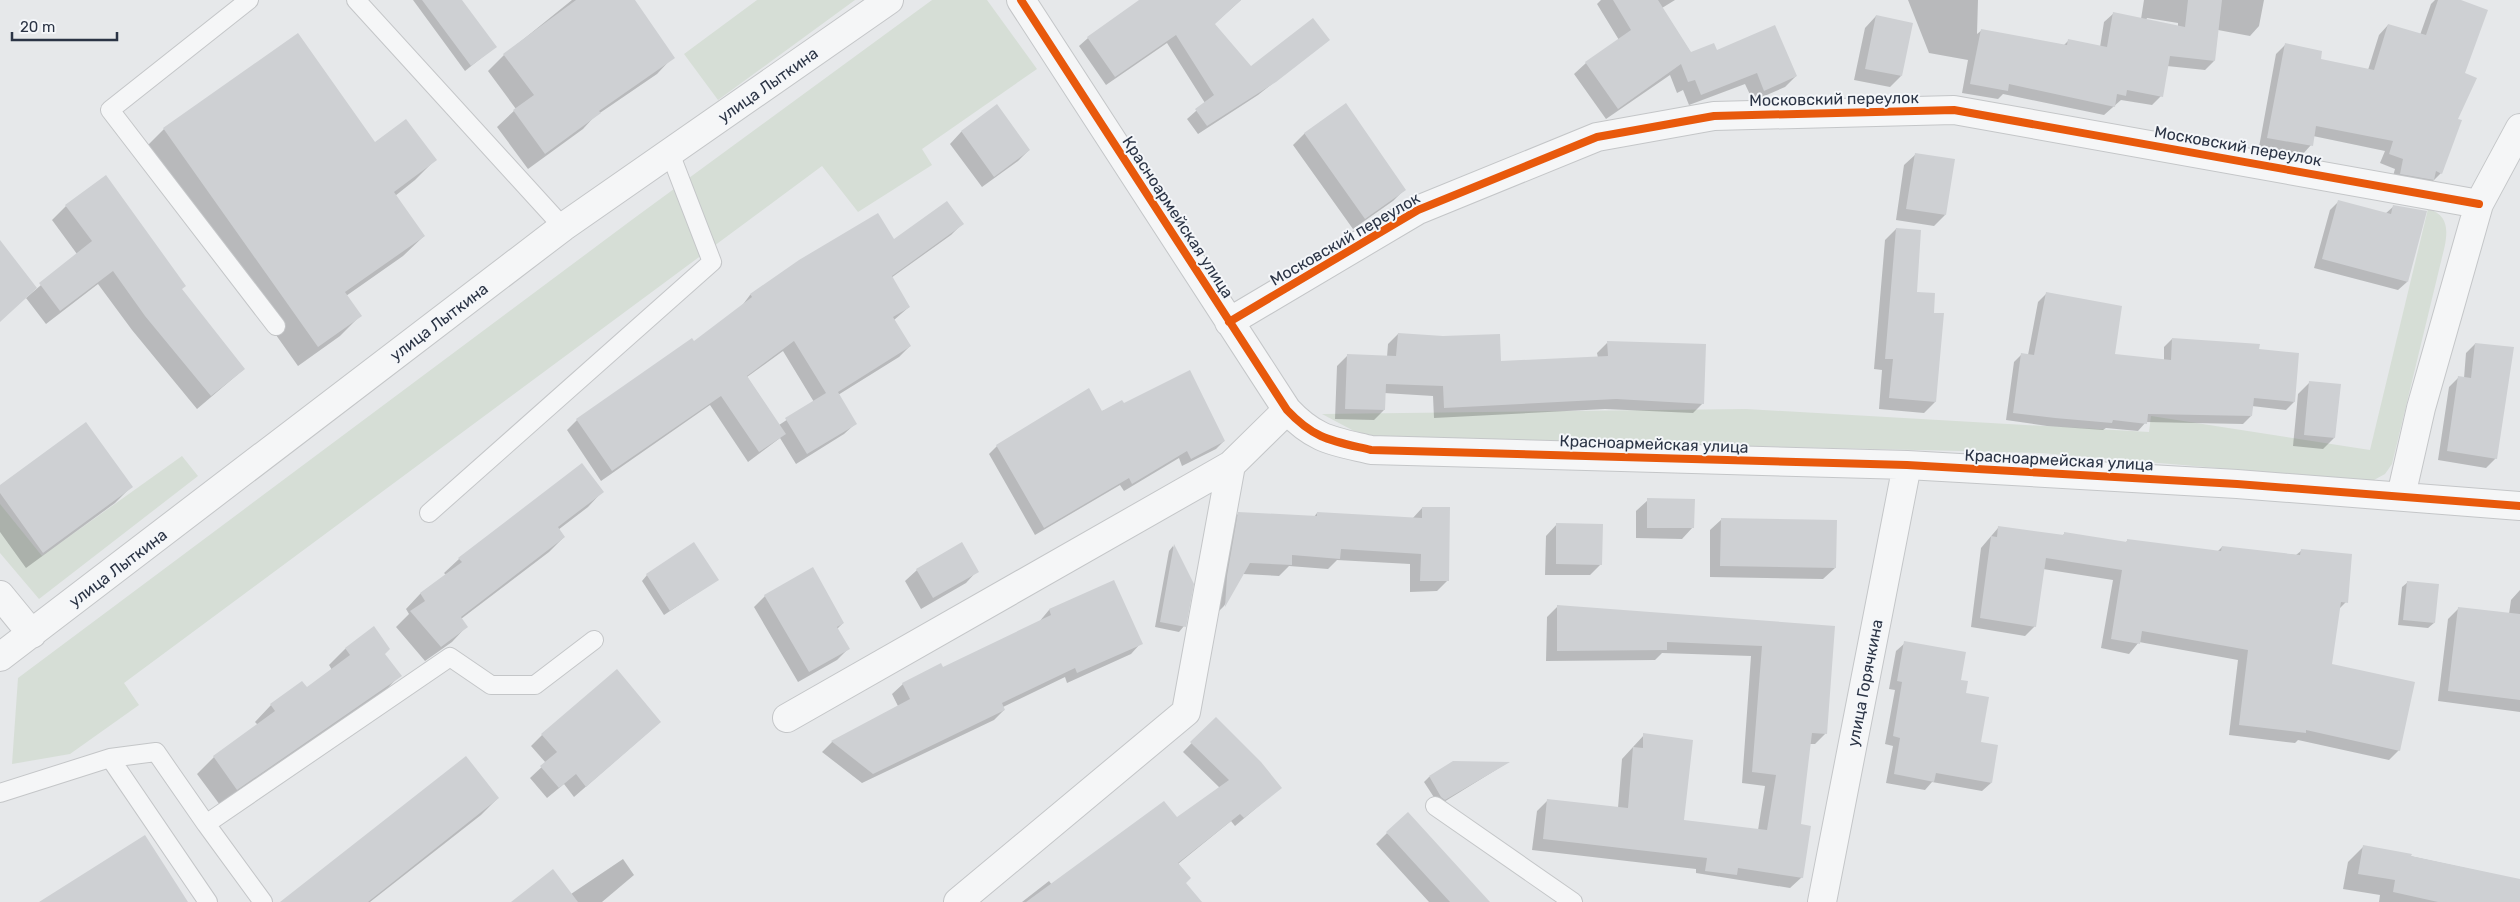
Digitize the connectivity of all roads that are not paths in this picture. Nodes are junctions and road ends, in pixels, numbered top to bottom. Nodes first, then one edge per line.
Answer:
1 (249, 0) edge
2 (356, 0) edge
3 (889, 0) edge
4 (1021, 0) edge
5 (2520, 128) edge
6 (670, 153) junction
7 (2478, 204) junction
8 (563, 227) junction
9 (1229, 322) junction
10 (276, 326) dead end
11 (1287, 410) junction
12 (1907, 464) junction
13 (1231, 465) junction
14 (2401, 496) junction
15 (2520, 506) edge
16 (429, 513) dead end
17 (0, 595) edge
18 (32, 634) junction
19 (594, 640) dead end
20 (0, 657) edge
21 (787, 718) dead end
22 (110, 758) junction
23 (0, 793) edge
24 (1435, 806) dead end
25 (206, 824) junction
26 (208, 902) edge
27 (263, 902) edge
28 (958, 902) edge
29 (1573, 902) edge
30 (1822, 902) edge

1 - 10 lane
2 - 8 lane
3 - 6 street, улица Лыткина
4 - 9 street, Красноармейская улица
5 - 7 street
6 - 8 street, улица Лыткина
6 - 16 lane
7 - 9 street, Московский переулок
7 - 14 street
8 - 18 street, улица Лыткина
9 - 11 street, Красноармейская улица
11 - 12 street, Красноармейская улица
11 - 13 street
12 - 14 street, Красноармейская улица
12 - 30 street, улица Горячкина
13 - 21 street
13 - 28 street
14 - 15 street, Красноармейская улица
17 - 18 street
18 - 20 street, улица Лыткина
19 - 25 lane
22 - 23 lane
22 - 25 lane
22 - 26 lane
24 - 29 lane
25 - 27 lane

